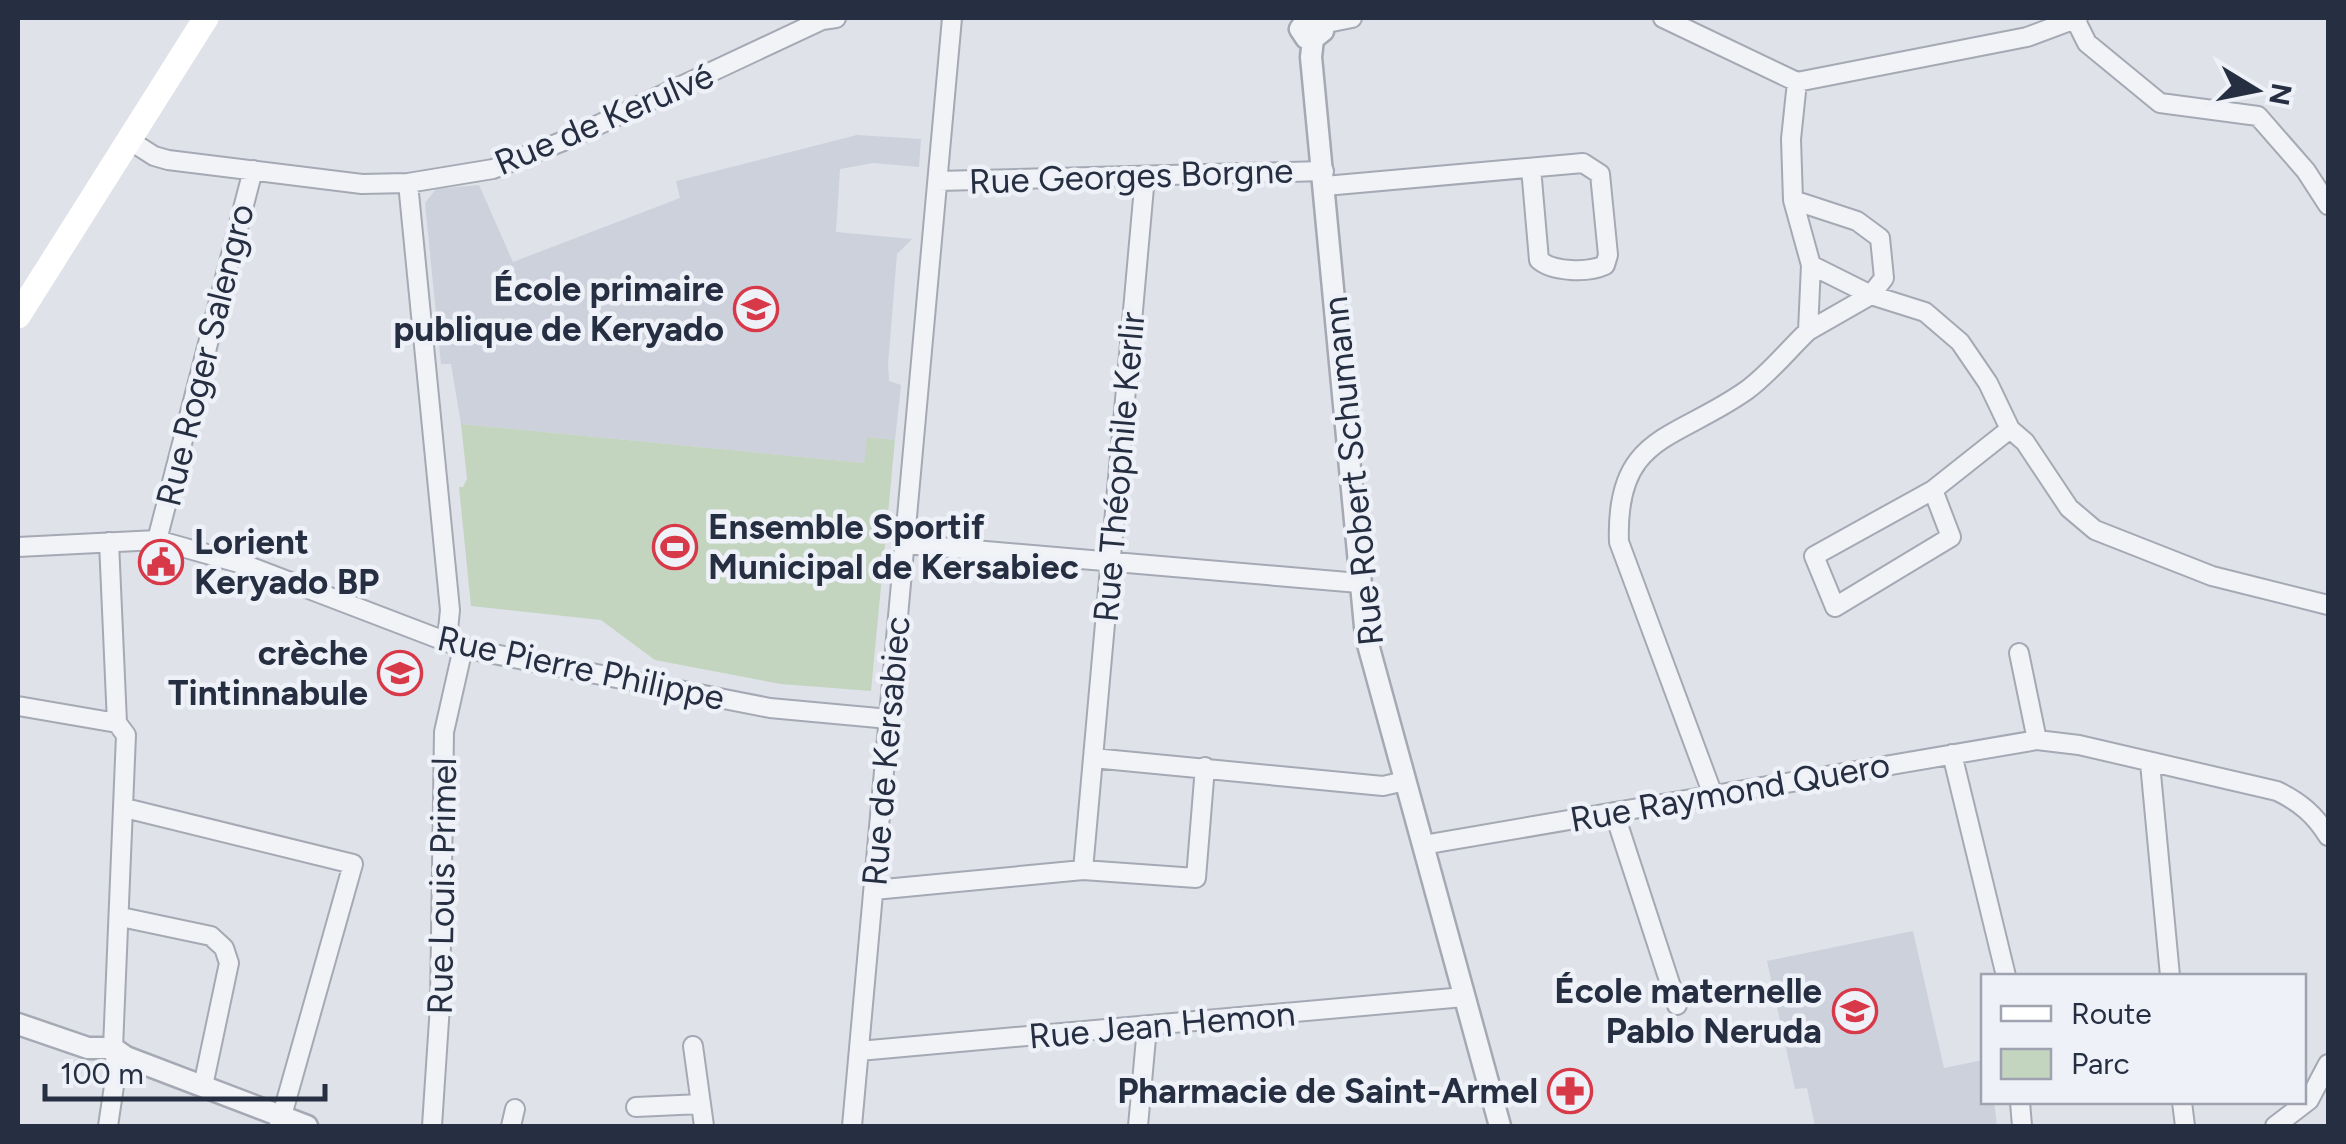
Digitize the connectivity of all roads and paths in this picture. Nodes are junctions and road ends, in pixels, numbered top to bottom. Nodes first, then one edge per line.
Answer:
1 (206, 18) edge
2 (836, 18) edge
3 (952, 18) edge
4 (1352, 18) edge
5 (1663, 18) edge
6 (2076, 18) edge
7 (1312, 22) edge
8 (2052, 23) edge
9 (1797, 82) junction
10 (128, 140) junction
11 (1531, 168) junction
12 (253, 170) junction
13 (1145, 176) junction
14 (1324, 178) junction
15 (938, 181) junction
16 (408, 183) junction
17 (1793, 200) junction
18 (2328, 204) edge
19 (1811, 265) junction
20 (1871, 295) junction
21 (18, 316) edge
22 (1808, 331) junction
23 (2010, 429) junction
24 (1933, 490) junction
25 (157, 540) junction
26 (109, 542) junction
27 (905, 544) junction
28 (18, 547) edge
29 (1110, 563) junction
30 (1359, 583) junction
31 (2328, 605) edge
32 (455, 644) junction
33 (2019, 653) dead end
34 (18, 706) edge
35 (889, 719) junction
36 (117, 723) junction
37 (2037, 740) junction
38 (1952, 754) junction
39 (1093, 758) junction
40 (2150, 762) junction
41 (1205, 767) junction
42 (1405, 780) junction
43 (1713, 795) junction
44 (124, 808) junction
45 (1614, 812) junction
46 (2328, 836) edge
47 (1423, 845) junction
48 (1083, 870) junction
49 (874, 890) junction
50 (121, 917) junction
51 (2006, 974) edge
52 (2170, 974) edge
53 (1464, 996) junction
54 (1677, 1006) dead end
55 (18, 1024) edge
56 (1147, 1027) junction
57 (693, 1046) dead end
58 (113, 1048) junction
59 (859, 1051) junction
60 (2328, 1064) edge
61 (203, 1086) junction
62 (2306, 1102) edge
63 (701, 1104) junction
64 (2303, 1104) edge
65 (636, 1107) dead end
66 (281, 1122) edge
67 (108, 1126) edge
68 (307, 1126) edge
69 (432, 1126) edge
70 (704, 1126) edge
71 (852, 1126) edge
72 (1138, 1126) edge
73 (1500, 1126) edge
74 (2276, 1126) edge

1 - 10 main road
2 - 16 street, Rue de Kerulvé
3 - 15 street, Rue de Kersabiec
4 - 7 street
5 - 9 street
6 - 8 street
6 - 18 street
7 - 14 street, Rue Robert Schumann
8 - 9 street
9 - 17 street
10 - 12 street, Rue de Kerulvé
10 - 21 main road
11 - 11 street, Rue Georges Borgne
11 - 14 street, Rue Georges Borgne
12 - 16 street, Rue de Kerulvé
12 - 25 street, Rue Roger Salengro
13 - 14 street, Rue Georges Borgne
13 - 15 street, Rue Georges Borgne
13 - 29 street, Rue Théophile Kerlir
14 - 30 street, Rue Robert Schumann
15 - 27 street, Rue de Kersabiec
16 - 32 street, Rue Louis Primel
17 - 19 street
17 - 20 street
19 - 20 street
19 - 22 street
20 - 22 street
20 - 23 street
22 - 43 street
23 - 24 street
23 - 31 street
24 - 24 street
25 - 26 street, Rue Pierre Philippe
25 - 32 street, Rue Pierre Philippe
26 - 28 street, Rue Pierre Philippe
26 - 36 street
27 - 29 street
27 - 35 street, Rue de Kersabiec
29 - 30 street
29 - 39 street, Rue Théophile Kerlir
30 - 42 street, Rue Robert Schumann
32 - 35 street, Rue Pierre Philippe
32 - 69 street, Rue Louis Primel
33 - 37 street
34 - 36 street
35 - 49 street, Rue de Kersabiec
36 - 44 street
37 - 38 street, Rue Raymond Quero
37 - 40 street, Rue Raymond Quero
38 - 43 street, Rue Raymond Quero
38 - 51 street
39 - 41 street
39 - 48 street, Rue Théophile Kerlir
40 - 46 street, Rue Raymond Quero
40 - 52 street
41 - 42 street
41 - 48 street
42 - 47 street, Rue Robert Schumann
43 - 45 street, Rue Raymond Quero
44 - 50 street
44 - 66 street
45 - 47 street, Rue Raymond Quero
45 - 54 street
47 - 53 street, Rue Robert Schumann
48 - 49 street
49 - 59 street, Rue de Kersabiec
50 - 58 street
50 - 61 street
53 - 56 street, Rue Jean Hemon
53 - 73 street, Rue Robert Schumann
55 - 58 street
56 - 59 street, Rue Jean Hemon
56 - 72 street
57 - 63 street
58 - 61 street
58 - 67 street
59 - 71 street, Rue de Kersabiec
60 - 62 street
61 - 66 street
63 - 65 street
63 - 70 street
64 - 74 street
66 - 68 street

